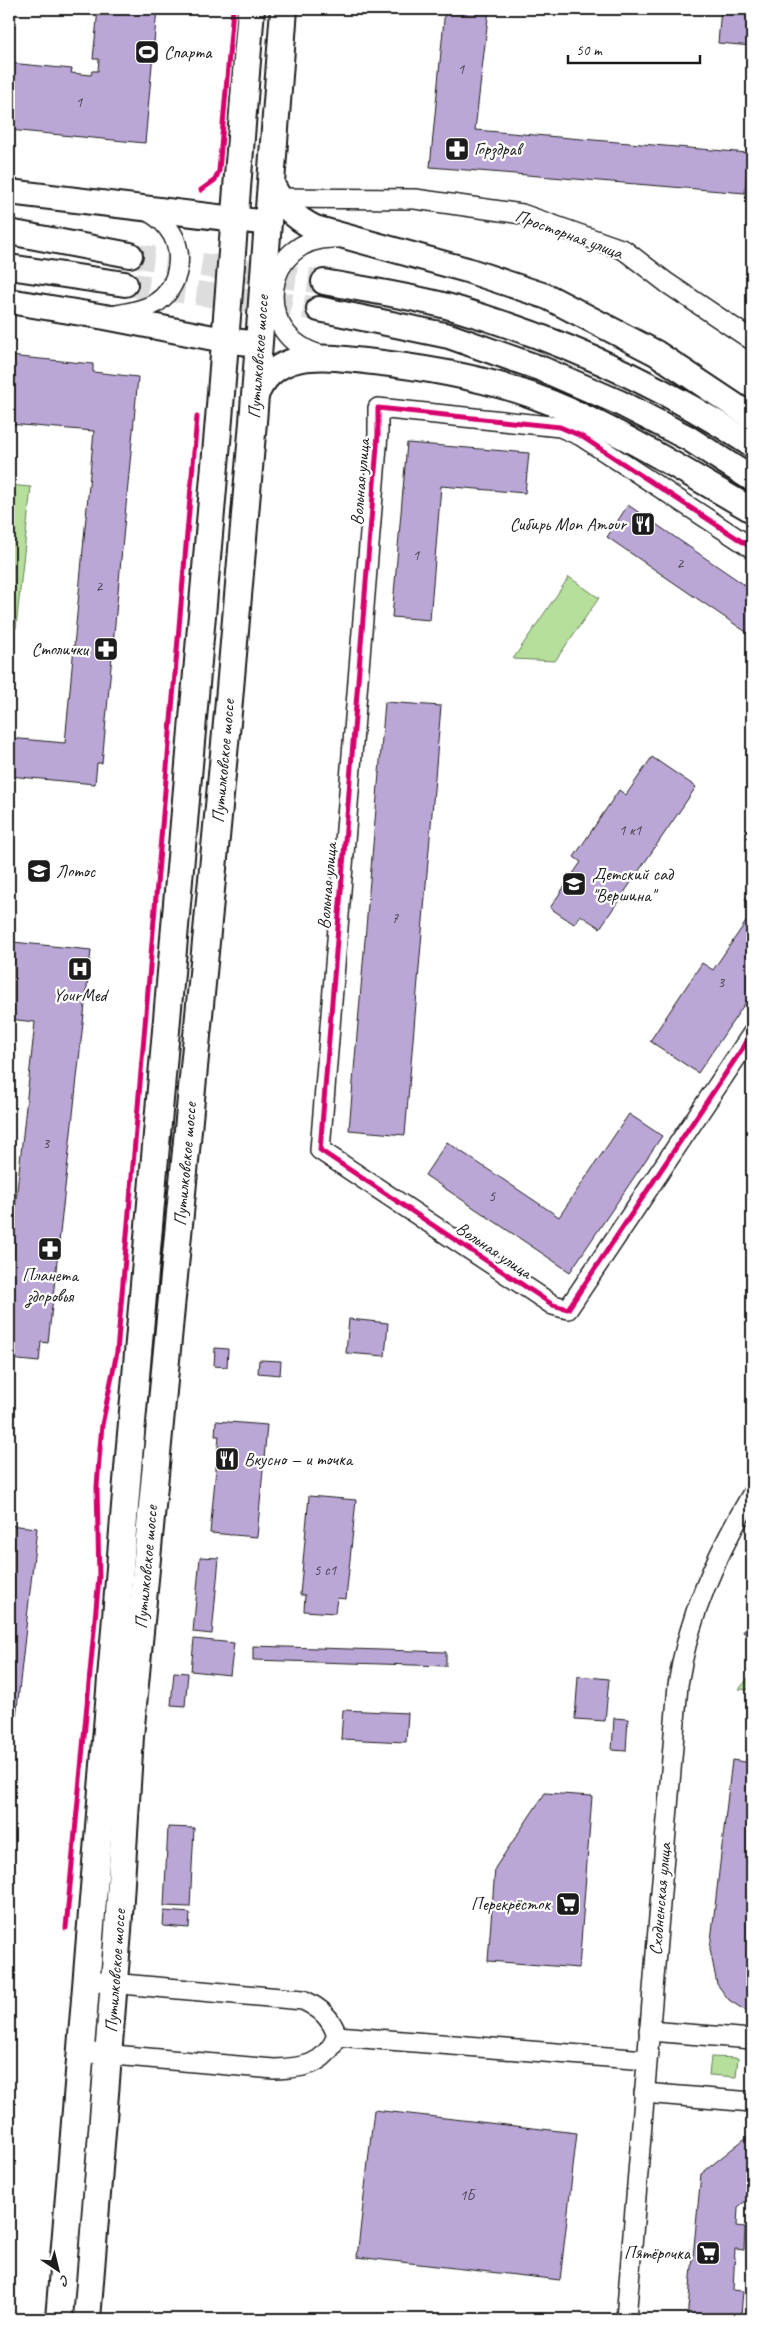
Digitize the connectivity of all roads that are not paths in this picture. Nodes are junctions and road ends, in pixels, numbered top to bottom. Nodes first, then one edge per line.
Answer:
1 (251, 9) edge
2 (284, 9) edge
3 (9, 192) edge
4 (272, 200) junction
5 (142, 208) junction
6 (234, 220) junction
7 (9, 232) edge
8 (344, 238) junction
9 (130, 255) tunnel mouth
10 (9, 267) edge
11 (324, 282) tunnel mouth
12 (125, 284) tunnel mouth
13 (9, 301) edge
14 (320, 309) tunnel mouth
15 (105, 317) junction
16 (224, 340) junction
17 (752, 340) edge
18 (259, 344) junction
19 (325, 356) junction
20 (255, 398) junction
21 (752, 417) edge
22 (752, 445) edge
23 (752, 479) edge
24 (752, 510) edge
25 (752, 548) edge
26 (752, 1034) edge
27 (752, 1494) edge
28 (88, 1980) junction
29 (114, 1983) junction
30 (649, 2030) junction
31 (337, 2036) junction
32 (752, 2039) edge
33 (80, 2052) junction
34 (109, 2055) junction
35 (646, 2060) junction
36 (644, 2092) junction
37 (752, 2102) edge
38 (59, 2319) edge
39 (86, 2319) edge
40 (626, 2319) edge

1 - 6 main road, Путилковское шоссе
2 - 4 main road, Путилковское шоссе
3 - 5 street
4 - 6 street
4 - 8 street
4 - 17 street, Просторная улица
4 - 18 main road, Путилковское шоссе
5 - 6 street
5 - 15 street
6 - 16 main road, Путилковское шоссе
7 - 9 street
8 - 19 street
8 - 21 street
10 - 12 street
11 - 22 street
13 - 15 street
14 - 23 street
15 - 16 street
16 - 18 street
16 - 28 main road, Путилковское шоссе
18 - 20 main road, Путилковское шоссе
19 - 20 street
19 - 24 street
20 - 29 main road, Путилковское шоссе
25 - 26 street, Вольная улица
27 - 30 street, Сходненская улица
28 - 29 street
28 - 33 main road, Путилковское шоссе
29 - 31 street
29 - 34 main road, Путилковское шоссе
30 - 32 street
30 - 35 street, Сходненская улица
31 - 34 street
31 - 35 street
33 - 34 street
33 - 38 main road, Путилковское шоссе
34 - 39 main road, Путилковское шоссе
35 - 36 street, Сходненская улица
36 - 37 street
36 - 40 street, Сходненская улица

